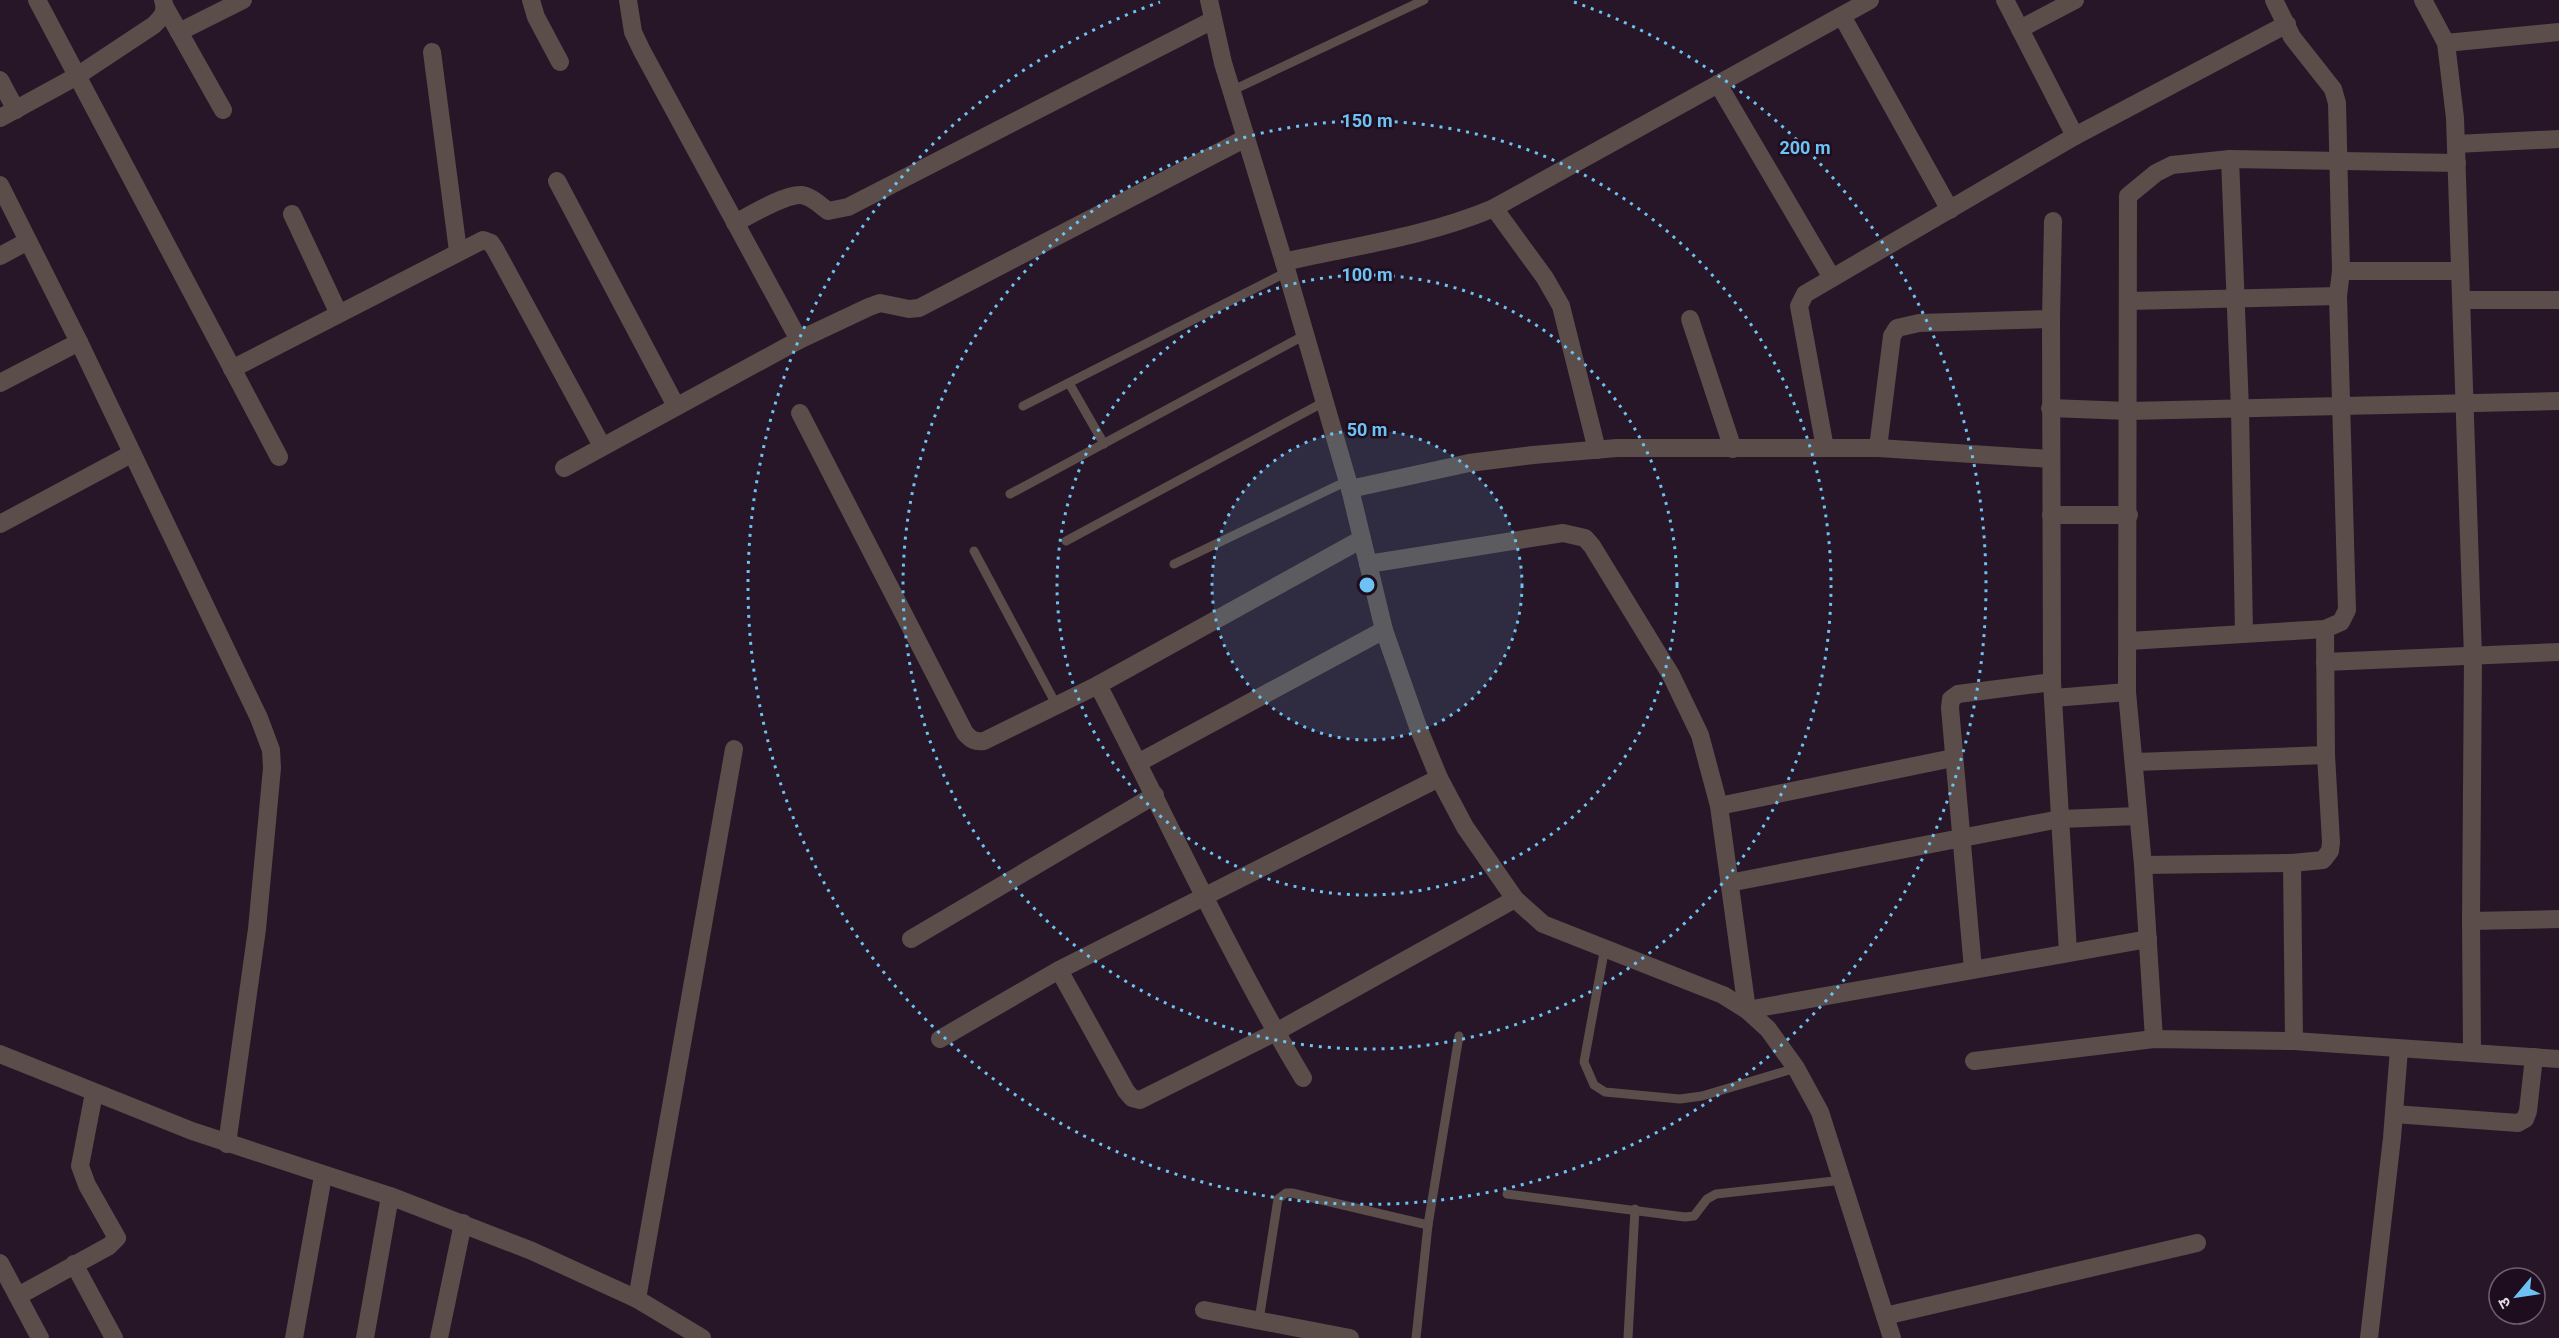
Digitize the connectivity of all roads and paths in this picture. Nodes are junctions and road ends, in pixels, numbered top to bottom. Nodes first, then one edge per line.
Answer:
1 (37, 0) edge
2 (243, 0) edge
3 (531, 0) edge
4 (628, 0) edge
5 (1209, 0) edge
6 (1424, 0) edge
7 (1870, 0) edge
8 (2005, 0) edge
9 (2075, 0) edge
10 (2274, 0) edge
11 (2423, 0) edge
12 (164, 4) edge
13 (1842, 16) junction
14 (1213, 20) junction
15 (2287, 24) junction
16 (2020, 29) junction
17 (179, 32) junction
18 (2559, 32) edge
19 (2446, 42) junction
20 (432, 52) dead end
21 (560, 62) dead end
22 (77, 76) junction
23 (0, 80) edge
24 (1718, 84) junction
25 (1231, 92) junction
26 (223, 110) dead end
27 (8, 114) edge
28 (2075, 136) junction
29 (1246, 138) junction
30 (2559, 139) edge
31 (2456, 144) junction
32 (2230, 159) junction
33 (2338, 161) junction
34 (2457, 163) junction
35 (557, 181) dead end
36 (0, 185) edge
37 (1494, 208) junction
38 (1950, 210) junction
39 (292, 214) dead end
40 (2053, 221) dead end
41 (735, 223) junction
42 (28, 242) junction
43 (459, 251) junction
44 (0, 256) edge
45 (1285, 267) junction
46 (2341, 271) junction
47 (2460, 271) junction
48 (1832, 278) junction
49 (2338, 296) junction
50 (2236, 297) junction
51 (2462, 300) junction
52 (2559, 300) edge
53 (2128, 301) junction
54 (338, 312) junction
55 (1690, 319) dead end
56 (2051, 319) junction
57 (1305, 335) junction
58 (799, 340) junction
59 (79, 342) junction
60 (232, 369) junction
61 (0, 383) edge
62 (1070, 383) junction
63 (2559, 401) edge
64 (1324, 402) junction
65 (2465, 404) junction
66 (676, 406) junction
67 (1023, 406) dead end
68 (2341, 407) junction
69 (2050, 408) junction
70 (2240, 409) junction
71 (2129, 411) junction
72 (800, 413) dead end
73 (1104, 444) junction
74 (603, 446) junction
75 (1733, 448) junction
76 (1825, 448) junction
77 (1878, 448) junction
78 (1597, 450) junction
79 (131, 454) junction
80 (279, 457) dead end
81 (2051, 459) junction
82 (564, 468) dead end
83 (1349, 485) junction
84 (1010, 494) dead end
85 (2051, 515) junction
86 (2129, 515) junction
87 (0, 524) edge
88 (1362, 539) junction
89 (1066, 541) dead end
90 (974, 551) dead end
91 (1174, 564) dead end
92 (1368, 564) junction
93 (2325, 629) junction
94 (1384, 630) junction
95 (2244, 633) junction
96 (2129, 641) junction
97 (2559, 652) edge
98 (2473, 657) junction
99 (2325, 662) junction
100 (1098, 685) junction
101 (2053, 690) junction
102 (2127, 692) junction
103 (1057, 706) junction
104 (734, 749) dead end
105 (2326, 755) junction
106 (1953, 758) junction
107 (2135, 762) junction
108 (1138, 763) junction
109 (1440, 778) junction
110 (1155, 795) junction
111 (1719, 806) junction
112 (2138, 816) junction
113 (2060, 819) junction
114 (1961, 837) junction
115 (2292, 863) junction
116 (2143, 865) junction
117 (1729, 883) junction
118 (1204, 896) junction
119 (1515, 899) junction
120 (2559, 920) edge
121 (2471, 921) junction
122 (911, 939) dead end
123 (2148, 939) junction
124 (1605, 947) junction
125 (2068, 952) junction
126 (1973, 969) junction
127 (1059, 970) junction
128 (1747, 1010) junction
129 (1276, 1032) junction
130 (1459, 1036) dead end
131 (940, 1039) dead end
132 (2154, 1039) junction
133 (2294, 1041) junction
134 (2399, 1049) junction
135 (2472, 1053) junction
136 (0, 1054) edge
137 (2534, 1057) junction
138 (2559, 1059) edge
139 (1974, 1061) dead end
140 (1796, 1068) junction
141 (1303, 1078) dead end
142 (94, 1093) junction
143 (2394, 1114) junction
144 (227, 1144) junction
145 (323, 1176) junction
146 (1843, 1180) junction
147 (1507, 1194) dead end
148 (390, 1196) junction
149 (1635, 1209) junction
150 (463, 1223) junction
151 (1428, 1225) junction
152 (2197, 1243) dead end
153 (0, 1263) edge
154 (74, 1264) junction
155 (18, 1296) junction
156 (637, 1299) junction
157 (1204, 1310) dead end
158 (1885, 1316) junction
159 (1259, 1320) junction
160 (40, 1338) edge
161 (114, 1338) edge
162 (294, 1338) edge
163 (365, 1338) edge
164 (439, 1338) edge
165 (702, 1338) edge
166 (1350, 1338) edge
167 (1416, 1338) edge
168 (1628, 1338) edge
169 (1892, 1338) edge
170 (2369, 1338) edge

1 - 22 street
2 - 17 street
3 - 21 street
4 - 41 street
5 - 14 street
6 - 25 lane
7 - 13 street
8 - 16 street
9 - 16 street
10 - 15 street
11 - 19 street
12 - 17 street
12 - 22 street
13 - 24 street
13 - 38 street
14 - 25 street
14 - 41 street
15 - 28 street
15 - 33 street
16 - 28 street
17 - 26 street
18 - 19 street
19 - 31 street
20 - 43 street
22 - 27 street
22 - 60 street
23 - 27 street
24 - 37 street
24 - 48 street
25 - 29 street
28 - 38 street
29 - 45 street
29 - 58 street
30 - 31 street
31 - 34 street
32 - 33 street
32 - 50 street
32 - 53 street
33 - 34 street
33 - 46 street
34 - 47 street
35 - 66 street
36 - 42 street
37 - 45 street
37 - 78 street
38 - 48 street
39 - 54 street
40 - 56 street
41 - 58 street
42 - 44 street
42 - 59 street
43 - 54 street
43 - 74 street
45 - 57 street
45 - 62 lane
46 - 47 street
46 - 49 street
47 - 51 street
48 - 76 street
49 - 50 street
49 - 68 street
50 - 53 street
50 - 70 street
51 - 52 street
51 - 65 street
53 - 71 street
54 - 60 street
55 - 75 street
56 - 69 street
56 - 77 street
57 - 64 street
57 - 73 lane
58 - 66 street
59 - 61 street
59 - 79 street
60 - 80 street
62 - 67 lane
62 - 73 lane
63 - 65 street
64 - 83 street
64 - 89 lane
65 - 68 street
65 - 98 street
66 - 74 street
68 - 70 street
68 - 93 street
69 - 71 street
69 - 81 street
70 - 71 street
70 - 95 street
71 - 86 street
72 - 103 street
73 - 84 lane
74 - 82 street
75 - 76 street
75 - 78 street
76 - 77 street
77 - 81 street
78 - 83 street
79 - 87 street
79 - 144 street
81 - 85 street
83 - 88 street
83 - 91 lane
85 - 86 street
85 - 101 street
86 - 96 street
88 - 92 street
88 - 100 street
90 - 103 lane
92 - 94 street
92 - 111 street
93 - 95 street
93 - 99 street
94 - 108 street
94 - 109 street
95 - 96 street
96 - 102 street
97 - 98 street
98 - 99 street
98 - 121 street
99 - 105 street
100 - 103 street
100 - 108 street
101 - 102 street
101 - 106 street
101 - 113 street
102 - 107 street
104 - 156 street
105 - 107 street
105 - 115 street
106 - 111 street
106 - 114 street
107 - 112 street
108 - 110 street
109 - 118 street
109 - 119 street
110 - 118 street
110 - 122 street
111 - 117 street
112 - 113 street
112 - 116 street
113 - 114 street
113 - 125 street
114 - 117 street
114 - 126 street
115 - 116 street
115 - 133 street
116 - 123 street
117 - 128 street
118 - 127 street
118 - 129 street
119 - 124 street
119 - 129 street
120 - 121 street
121 - 135 street
123 - 125 street
123 - 132 street
124 - 128 street
124 - 140 lane
125 - 126 street
126 - 128 street
127 - 129 street
127 - 131 street
128 - 140 street
129 - 141 street
130 - 151 lane
132 - 133 street
132 - 139 street
133 - 134 street
134 - 135 street
134 - 143 street
135 - 137 street
136 - 142 street
137 - 138 street
137 - 143 street
140 - 146 street
142 - 144 street
142 - 154 street
143 - 170 street
144 - 145 street
145 - 148 street
145 - 162 street
146 - 149 lane
146 - 158 street
147 - 149 lane
148 - 150 street
148 - 163 street
149 - 168 lane
150 - 156 street
150 - 164 street
151 - 159 lane
151 - 167 lane
152 - 158 street
153 - 155 street
154 - 155 street
154 - 161 street
155 - 160 street
156 - 165 street
157 - 159 street
158 - 169 street
159 - 166 street

